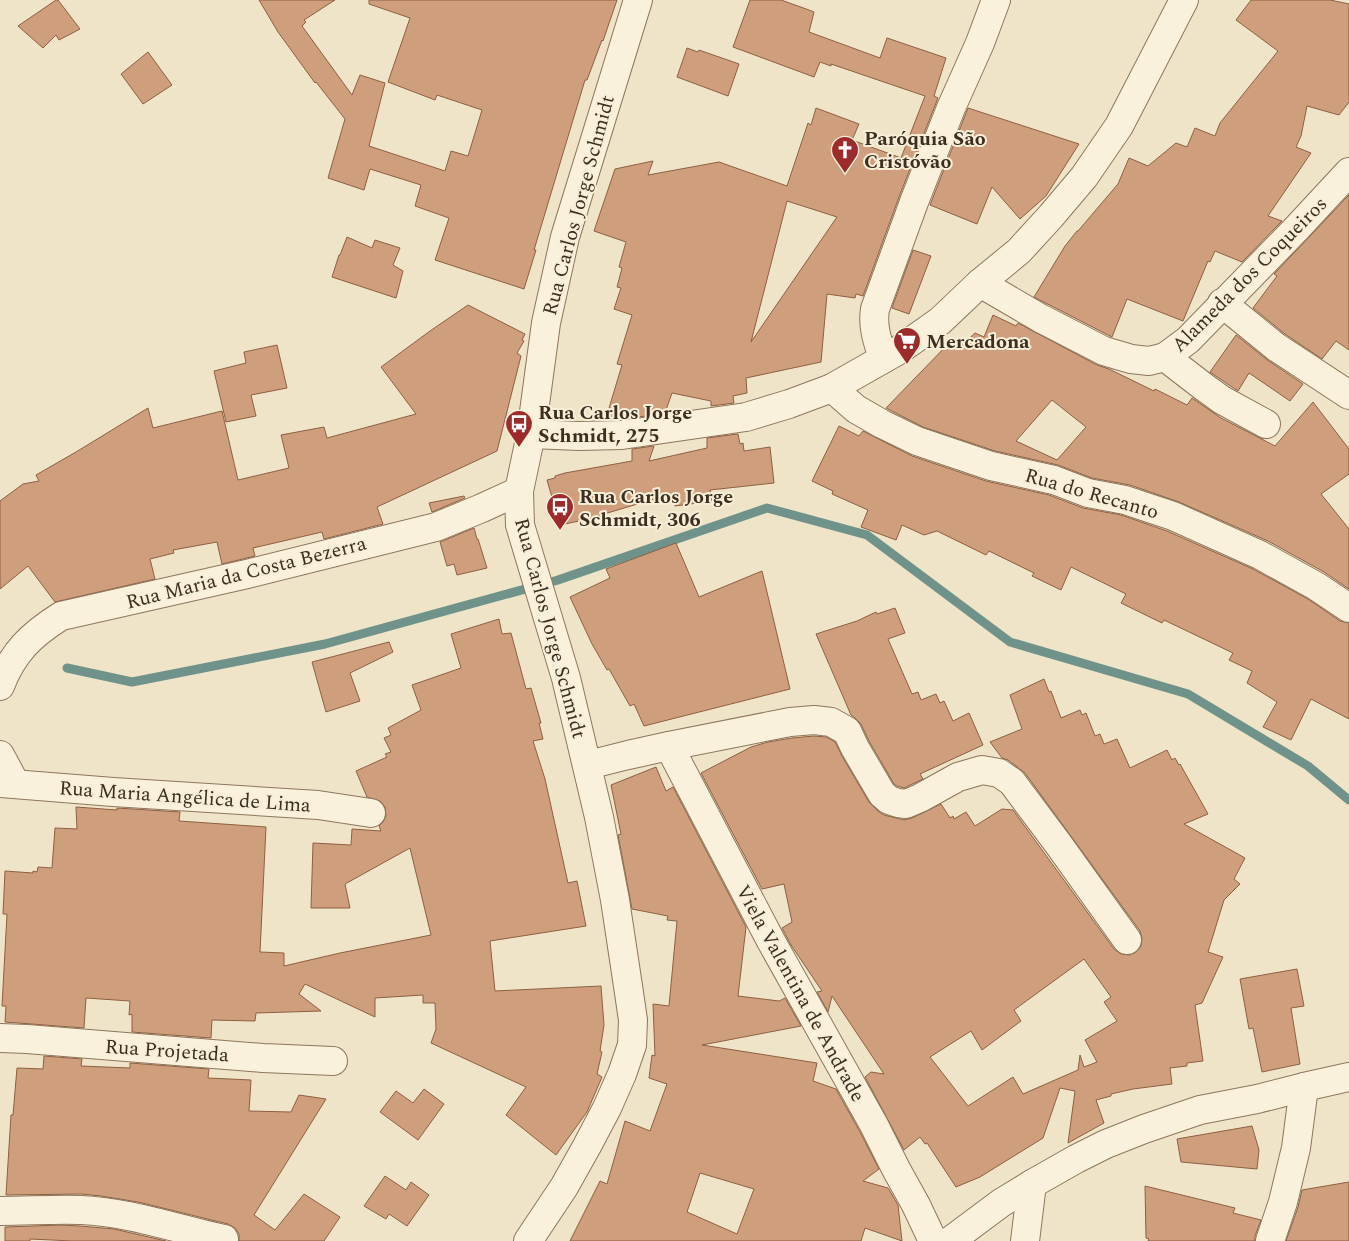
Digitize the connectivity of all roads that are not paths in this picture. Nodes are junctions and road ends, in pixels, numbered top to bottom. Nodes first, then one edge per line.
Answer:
1 (638, 0) edge
2 (996, 0) edge
3 (1184, 0) edge
4 (1349, 172) edge
5 (980, 283) junction
6 (1222, 303) junction
7 (1165, 357) junction
8 (883, 359) junction
9 (832, 388) junction
10 (1349, 395) edge
11 (1266, 424) dead end
12 (531, 434) junction
13 (519, 491) junction
14 (1349, 608) edge
15 (0, 686) edge
16 (669, 746) junction
17 (0, 755) edge
18 (588, 765) junction
19 (8, 783) edge
20 (371, 813) dead end
21 (1127, 940) dead end
22 (0, 1038) edge
23 (333, 1061) dead end
24 (1349, 1077) edge
25 (1304, 1087) junction
26 (1032, 1184) junction
27 (0, 1211) edge
28 (224, 1239) dead end
29 (528, 1241) edge
30 (933, 1241) edge
31 (950, 1241) edge
32 (1024, 1241) edge
33 (1270, 1241) edge

1 - 12 street, Rua Carlos Jorge Schmidt
2 - 8 street
3 - 5 street
4 - 6 street, Alameda dos Coqueiros
5 - 7 street, Alameda dos Coqueiros
5 - 8 street
6 - 7 street, Alameda dos Coqueiros
6 - 10 street
7 - 11 street
8 - 9 street
9 - 12 street
9 - 14 street, Rua do Recanto
12 - 13 street, Rua Carlos Jorge Schmidt
13 - 15 street, Rua Maria da Costa Bezerra
13 - 18 street, Rua Carlos Jorge Schmidt
16 - 18 street
16 - 21 street
16 - 30 street, Viela Valentina de Andrade
17 - 19 street
18 - 29 street, Rua Carlos Jorge Schmidt
19 - 20 street, Rua Maria Angélica de Lima
22 - 23 street, Rua Projetada
24 - 25 street
25 - 26 street
25 - 33 street
26 - 31 street
26 - 32 street
27 - 28 street

